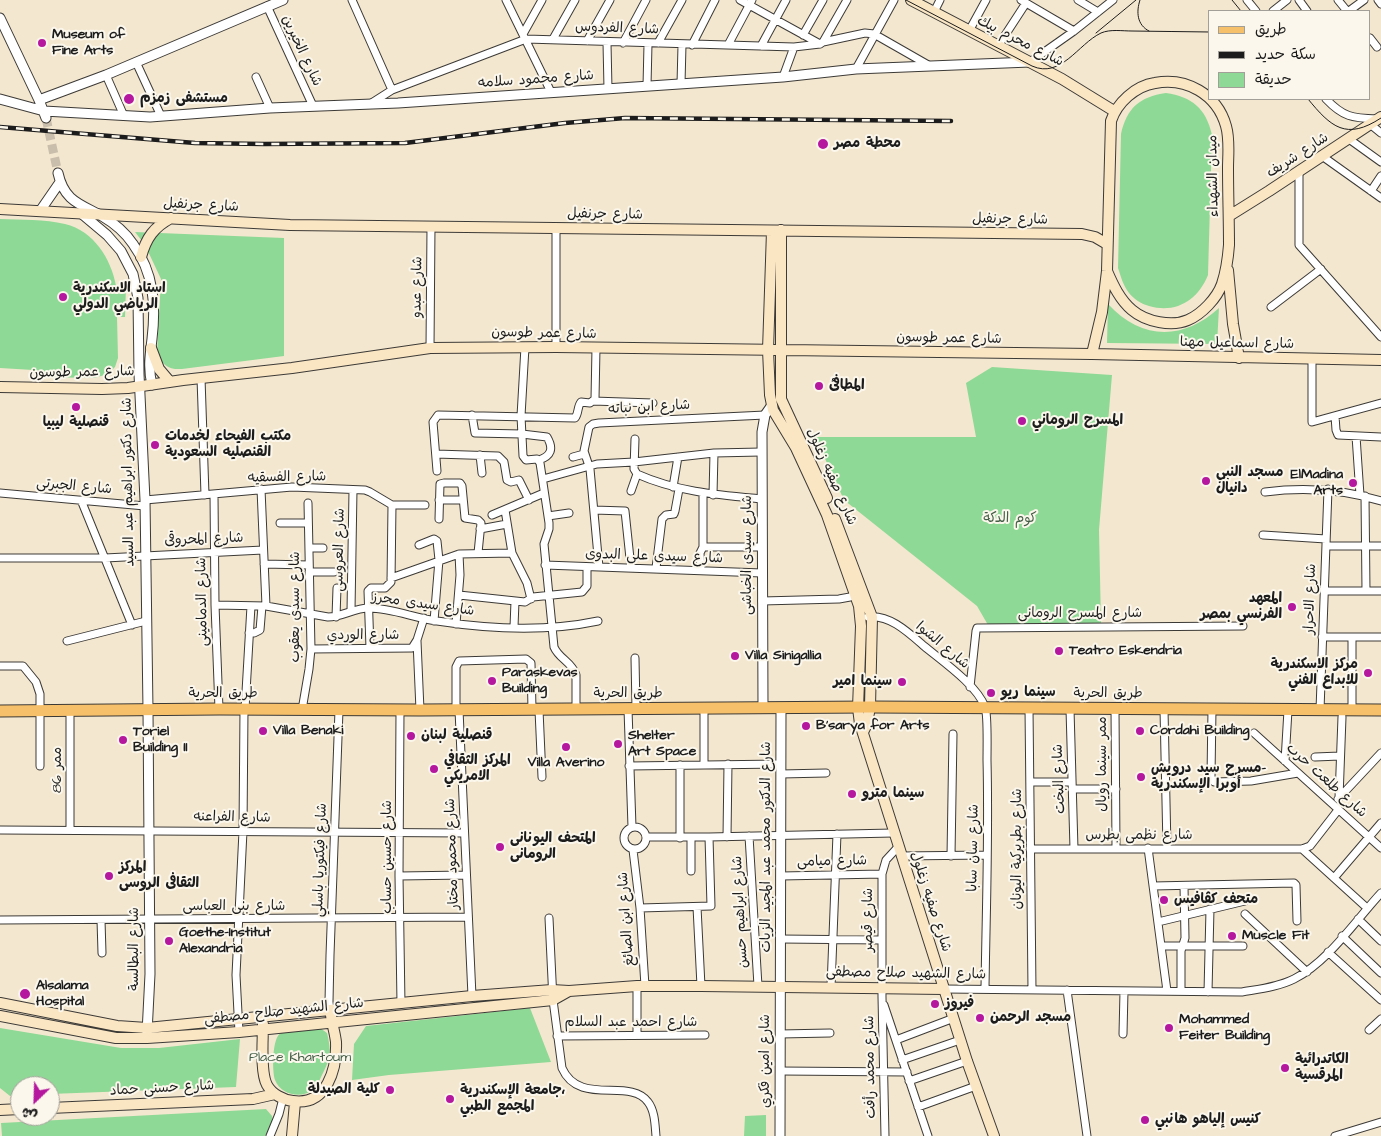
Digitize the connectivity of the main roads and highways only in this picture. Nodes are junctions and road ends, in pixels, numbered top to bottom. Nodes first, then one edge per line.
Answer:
1 (911, 0) edge
2 (1208, 98) edge
3 (1210, 100) edge
4 (1114, 111) junction
5 (1376, 120) edge
6 (0, 209) edge
7 (1229, 216) junction
8 (171, 218) junction
9 (776, 230) junction
10 (1107, 244) junction
11 (141, 256) road end
12 (1227, 263) junction
13 (1107, 271) junction
14 (151, 348) road end
15 (768, 350) junction
16 (781, 350) junction
17 (1092, 354) junction
18 (1240, 358) junction
19 (1377, 360) edge
20 (1381, 370) edge
21 (170, 382) junction
22 (0, 387) edge
23 (776, 402) junction
24 (858, 591) junction
25 (870, 707) junction
26 (858, 708) junction
27 (1381, 710) edge
28 (0, 711) edge
29 (863, 732) junction
30 (944, 989) junction
31 (553, 995) junction
32 (0, 1003) edge
33 (0, 1016) edge
34 (331, 1016) junction
35 (263, 1018) junction
36 (263, 1029) junction
37 (147, 1033) junction
38 (279, 1096) junction
39 (295, 1102) junction
40 (60, 1108) edge
41 (992, 1135) edge
42 (292, 1136) edge

1 - 4 main road, شارع محرم بيك
2 - 4 main road, ميدان الشهداء
3 - 7 main road, ميدان الشهداء
4 - 10 main road, ميدان الشهداء
5 - 7 main road, شارع شريف
6 - 8 main road, شارع جرنفيل
7 - 12 main road, ميدان الشهداء
8 - 9 main road, شارع جرنفيل
8 - 11 main road
9 - 10 main road, شارع جرنفيل
9 - 15 main road, شارع صفيه زغلول
9 - 16 main road, شارع صفيه زغلول
10 - 13 main road, ميدان الشهداء
12 - 13 main road, ميدان الشهداء
12 - 18 main road
13 - 17 main road
14 - 21 main road
15 - 16 main road, شارع عمر طوسون
15 - 21 main road, شارع عمر طوسون
15 - 23 main road, شارع صفيه زغلول
16 - 17 main road, شارع عمر طوسون
16 - 23 main road, شارع صفيه زغلول
17 - 18 main road, شارع اسماعيل مهنا
18 - 19 main road, شارع اسماعيل مهنا
19 - 20 main road
21 - 22 main road, شارع عمر طوسون
23 - 24 main road, شارع صفيه زغلول
24 - 25 main road, شارع صفيه زغلول
24 - 26 main road, شارع صفيه زغلول
25 - 26 main road, طريق الحرية
25 - 27 main road, طريق الحرية
25 - 29 main road, شارع صفيه زغلول
26 - 28 main road, طريق الحرية
26 - 29 main road, شارع صفيه زغلول
29 - 30 main road, شارع صفيه زغلول
30 - 31 main road, شارع الشهيد صلاح مصطفى
30 - 41 main road, شارع صفيه زغلول
31 - 34 main road, شارع الشهيد صلاح مصطفى
31 - 34 main road, شارع الشهيد صلاح مصطفى
32 - 37 main road, شارع الشهيد صلاح مصطفى
33 - 37 main road, شارع الشهيد صلاح مصطفى
34 - 35 main road, شارع الشهيد صلاح مصطفى
34 - 36 main road, شارع الشهيد صلاح مصطفى
34 - 39 main road
35 - 36 main road
35 - 37 main road, شارع الشهيد صلاح مصطفى
36 - 37 main road, شارع الشهيد صلاح مصطفى
36 - 38 main road
38 - 39 main road
38 - 40 main road, شارع حسنى حماد
39 - 42 main road

